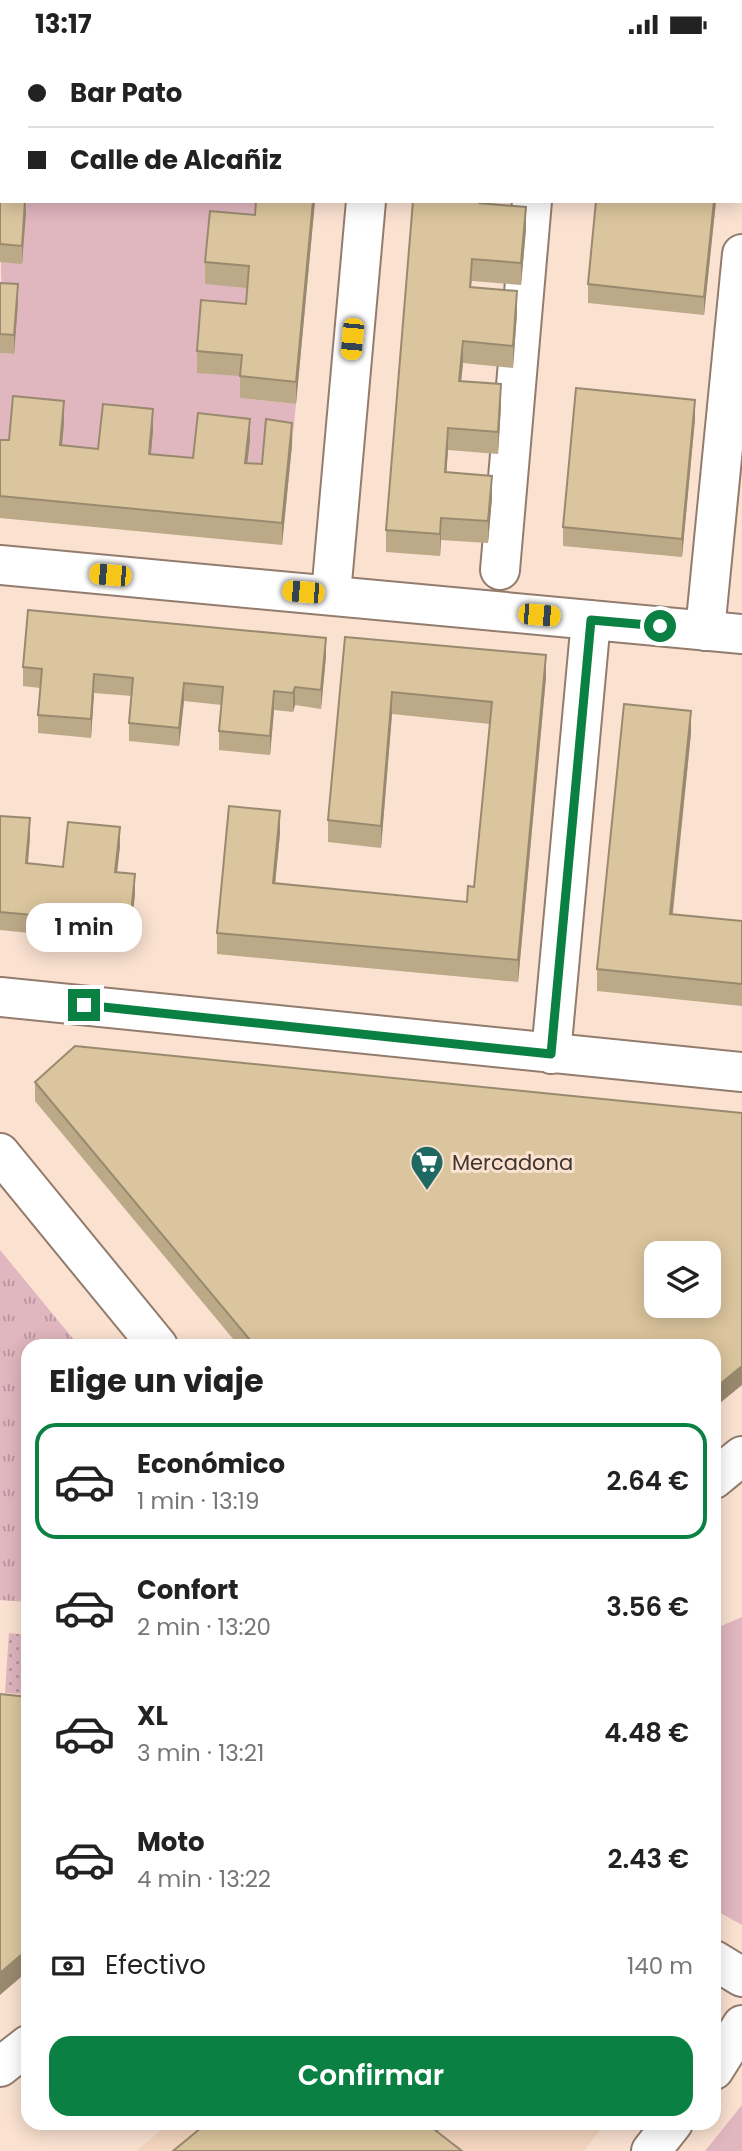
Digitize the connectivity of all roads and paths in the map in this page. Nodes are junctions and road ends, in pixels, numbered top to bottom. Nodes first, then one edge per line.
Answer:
1 (366, 203) edge
2 (532, 203) edge
3 (742, 254) edge
4 (0, 565) edge
5 (500, 570) dead end
6 (331, 594) junction
7 (591, 620) junction
8 (724, 632) edge
9 (0, 997) edge
10 (551, 1054) junction
11 (742, 1072) edge
12 (0, 1153) edge
13 (152, 1339) edge
14 (742, 1456) edge
15 (721, 1473) edge
16 (721, 1964) edge
17 (742, 1977) edge
18 (742, 2025) edge
19 (21, 2050) edge
20 (721, 2059) edge
21 (0, 2067) edge
22 (668, 2130) edge
23 (651, 2151) edge

1 - 6 street
2 - 5 street
3 - 8 street
4 - 6 street
6 - 7 street
7 - 8 street
7 - 10 street
9 - 10 street
10 - 11 street
12 - 13 street
14 - 15 street
16 - 17 street
18 - 20 street
19 - 21 street
22 - 23 street

